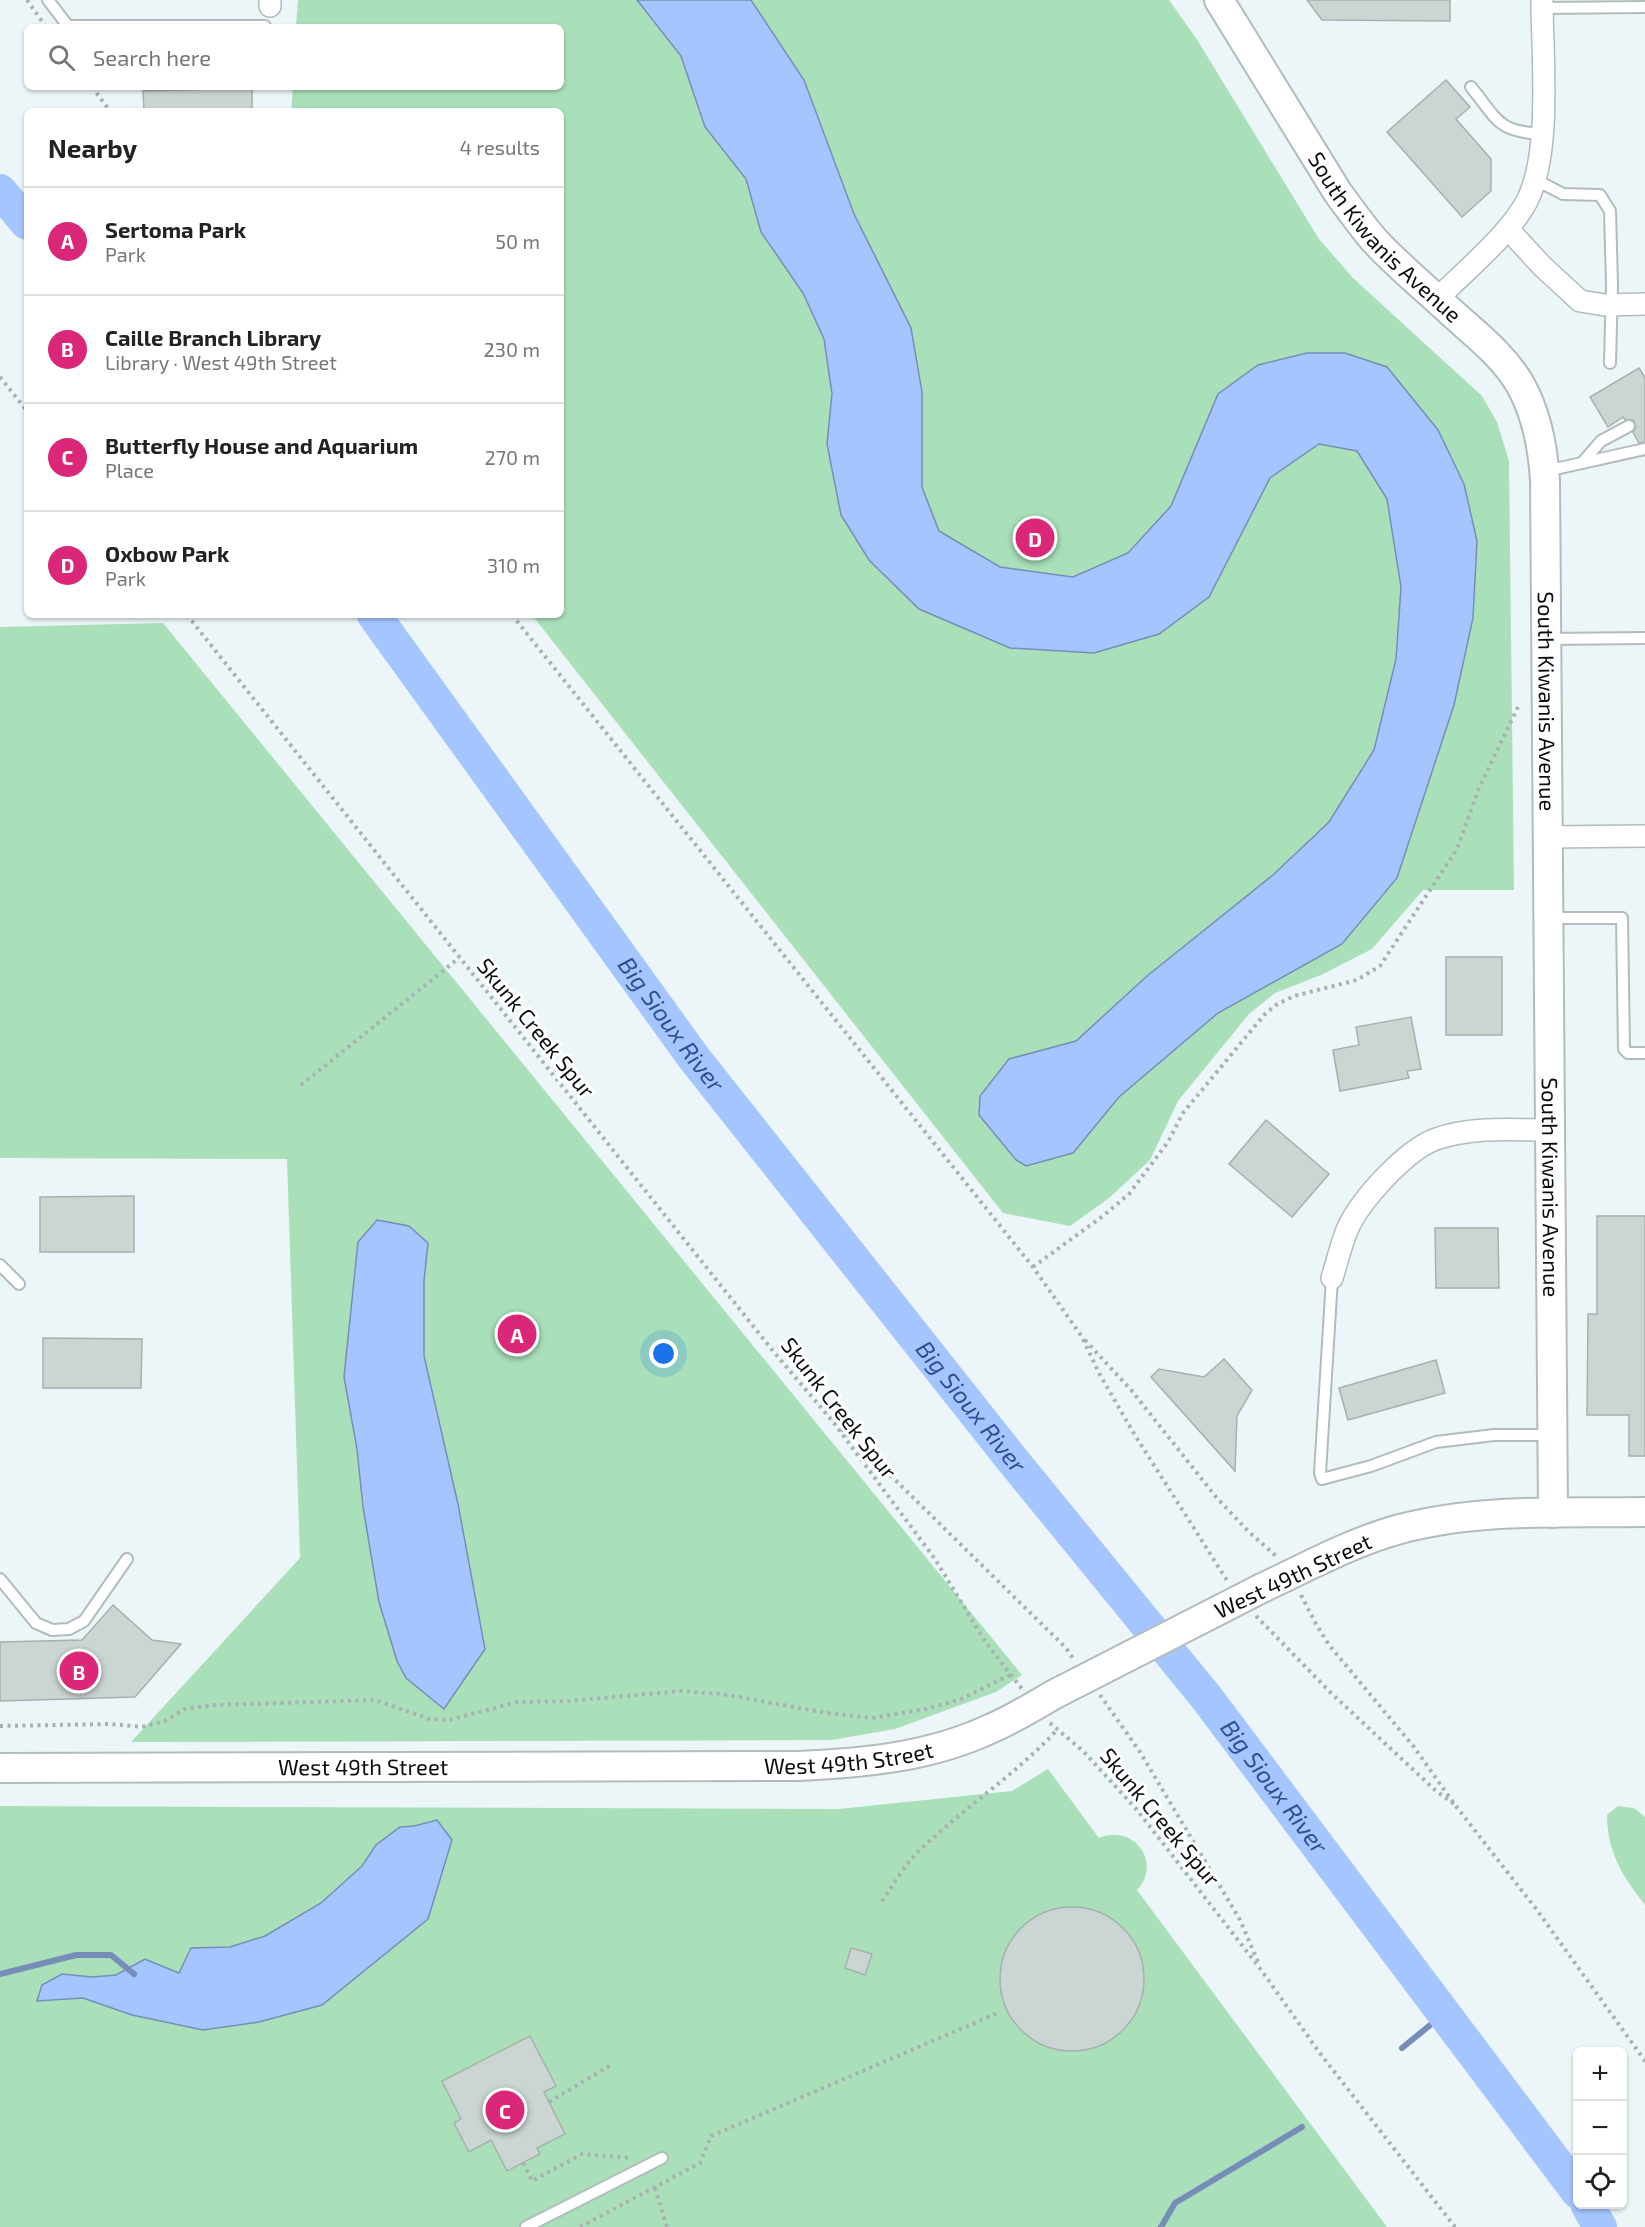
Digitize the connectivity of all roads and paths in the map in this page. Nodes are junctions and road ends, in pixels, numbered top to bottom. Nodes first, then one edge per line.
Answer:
1 (27, 0) edge
2 (48, 0) edge
3 (61, 0) edge
4 (1219, 0) edge
5 (270, 3) edge
6 (1542, 4) edge
7 (1600, 4) edge
8 (1645, 7) edge
9 (60, 15) junction
10 (44, 24) edge
11 (67, 24) edge
12 (266, 24) edge
13 (1471, 87) dead end
14 (94, 90) edge
15 (108, 108) edge
16 (1543, 134) junction
17 (1536, 180) junction
18 (1508, 229) junction
19 (1437, 299) junction
20 (1645, 304) edge
21 (1610, 305) junction
22 (1610, 363) dead end
23 (0, 376) edge
24 (24, 407) edge
25 (1629, 426) dead end
26 (1645, 449) edge
27 (1581, 463) junction
28 (1544, 472) junction
29 (190, 618) edge
30 (514, 618) edge
31 (1645, 638) edge
32 (1546, 639) junction
33 (1518, 707) dead end
34 (1645, 836) edge
35 (1548, 837) junction
36 (1549, 918) junction
37 (459, 958) junction
38 (1645, 1053) edge
39 (301, 1085) dead end
40 (1550, 1130) junction
41 (0, 1265) edge
42 (1033, 1267) junction
43 (1332, 1278) joint
44 (19, 1284) dead end
45 (1082, 1337) junction
46 (1552, 1435) junction
47 (1645, 1512) edge
48 (1552, 1513) junction
49 (127, 1559) dead end
50 (1291, 1574) junction
51 (0, 1579) edge
52 (1233, 1588) dead end
53 (1258, 1600) junction
54 (1012, 1674) junction
55 (1043, 1701) junction
56 (0, 1726) edge
57 (1057, 1730) junction
58 (0, 1768) edge
59 (1455, 1805) junction
60 (882, 1901) dead end
61 (998, 2013) dead end
62 (1645, 2061) edge
63 (611, 2065) dead end
64 (549, 2102) dead end
65 (662, 2158) dead end
66 (523, 2163) dead end
67 (650, 2164) junction
68 (655, 2188) junction
69 (526, 2227) edge
70 (580, 2227) edge
71 (667, 2227) edge
72 (1455, 2227) edge

1 - 10 path
2 - 9 lane
3 - 9 lane
4 - 19 main road, South Kiwanis Avenue
5 - 12 lane
6 - 7 lane
6 - 16 street
7 - 8 lane
9 - 11 lane
13 - 16 lane
14 - 15 path
16 - 17 street
17 - 18 street
17 - 21 lane
18 - 19 street
18 - 21 street
19 - 28 main road, South Kiwanis Avenue
20 - 21 street
21 - 22 lane
23 - 24 path
25 - 27 lane
26 - 27 lane
27 - 28 lane
28 - 32 main road, South Kiwanis Avenue
29 - 37 path, Skunk Creek Spur
30 - 42 path
31 - 32 lane
32 - 35 main road, South Kiwanis Avenue
33 - 42 path
34 - 35 street
35 - 36 main road, South Kiwanis Avenue
36 - 38 lane
36 - 40 main road, South Kiwanis Avenue
37 - 39 path
37 - 54 path, Skunk Creek Spur
40 - 43 street
40 - 46 main road, South Kiwanis Avenue
41 - 44 lane
42 - 45 path
43 - 46 lane
45 - 50 path
45 - 52 path
46 - 48 main road, South Kiwanis Avenue
47 - 48 main road, West 49th Street
48 - 50 main road, West 49th Street
49 - 51 lane
50 - 53 main road, West 49th Street
50 - 59 path
53 - 55 main road, West 49th Street, bridge
53 - 59 path
54 - 55 path, Skunk Creek Spur
54 - 56 path
55 - 57 path, Skunk Creek Spur
55 - 58 main road, West 49th Street
57 - 60 path
57 - 72 path, Skunk Creek Spur
59 - 62 path
61 - 68 path
63 - 64 path
65 - 67 lane
66 - 67 path
67 - 69 lane
68 - 70 path
68 - 71 path

